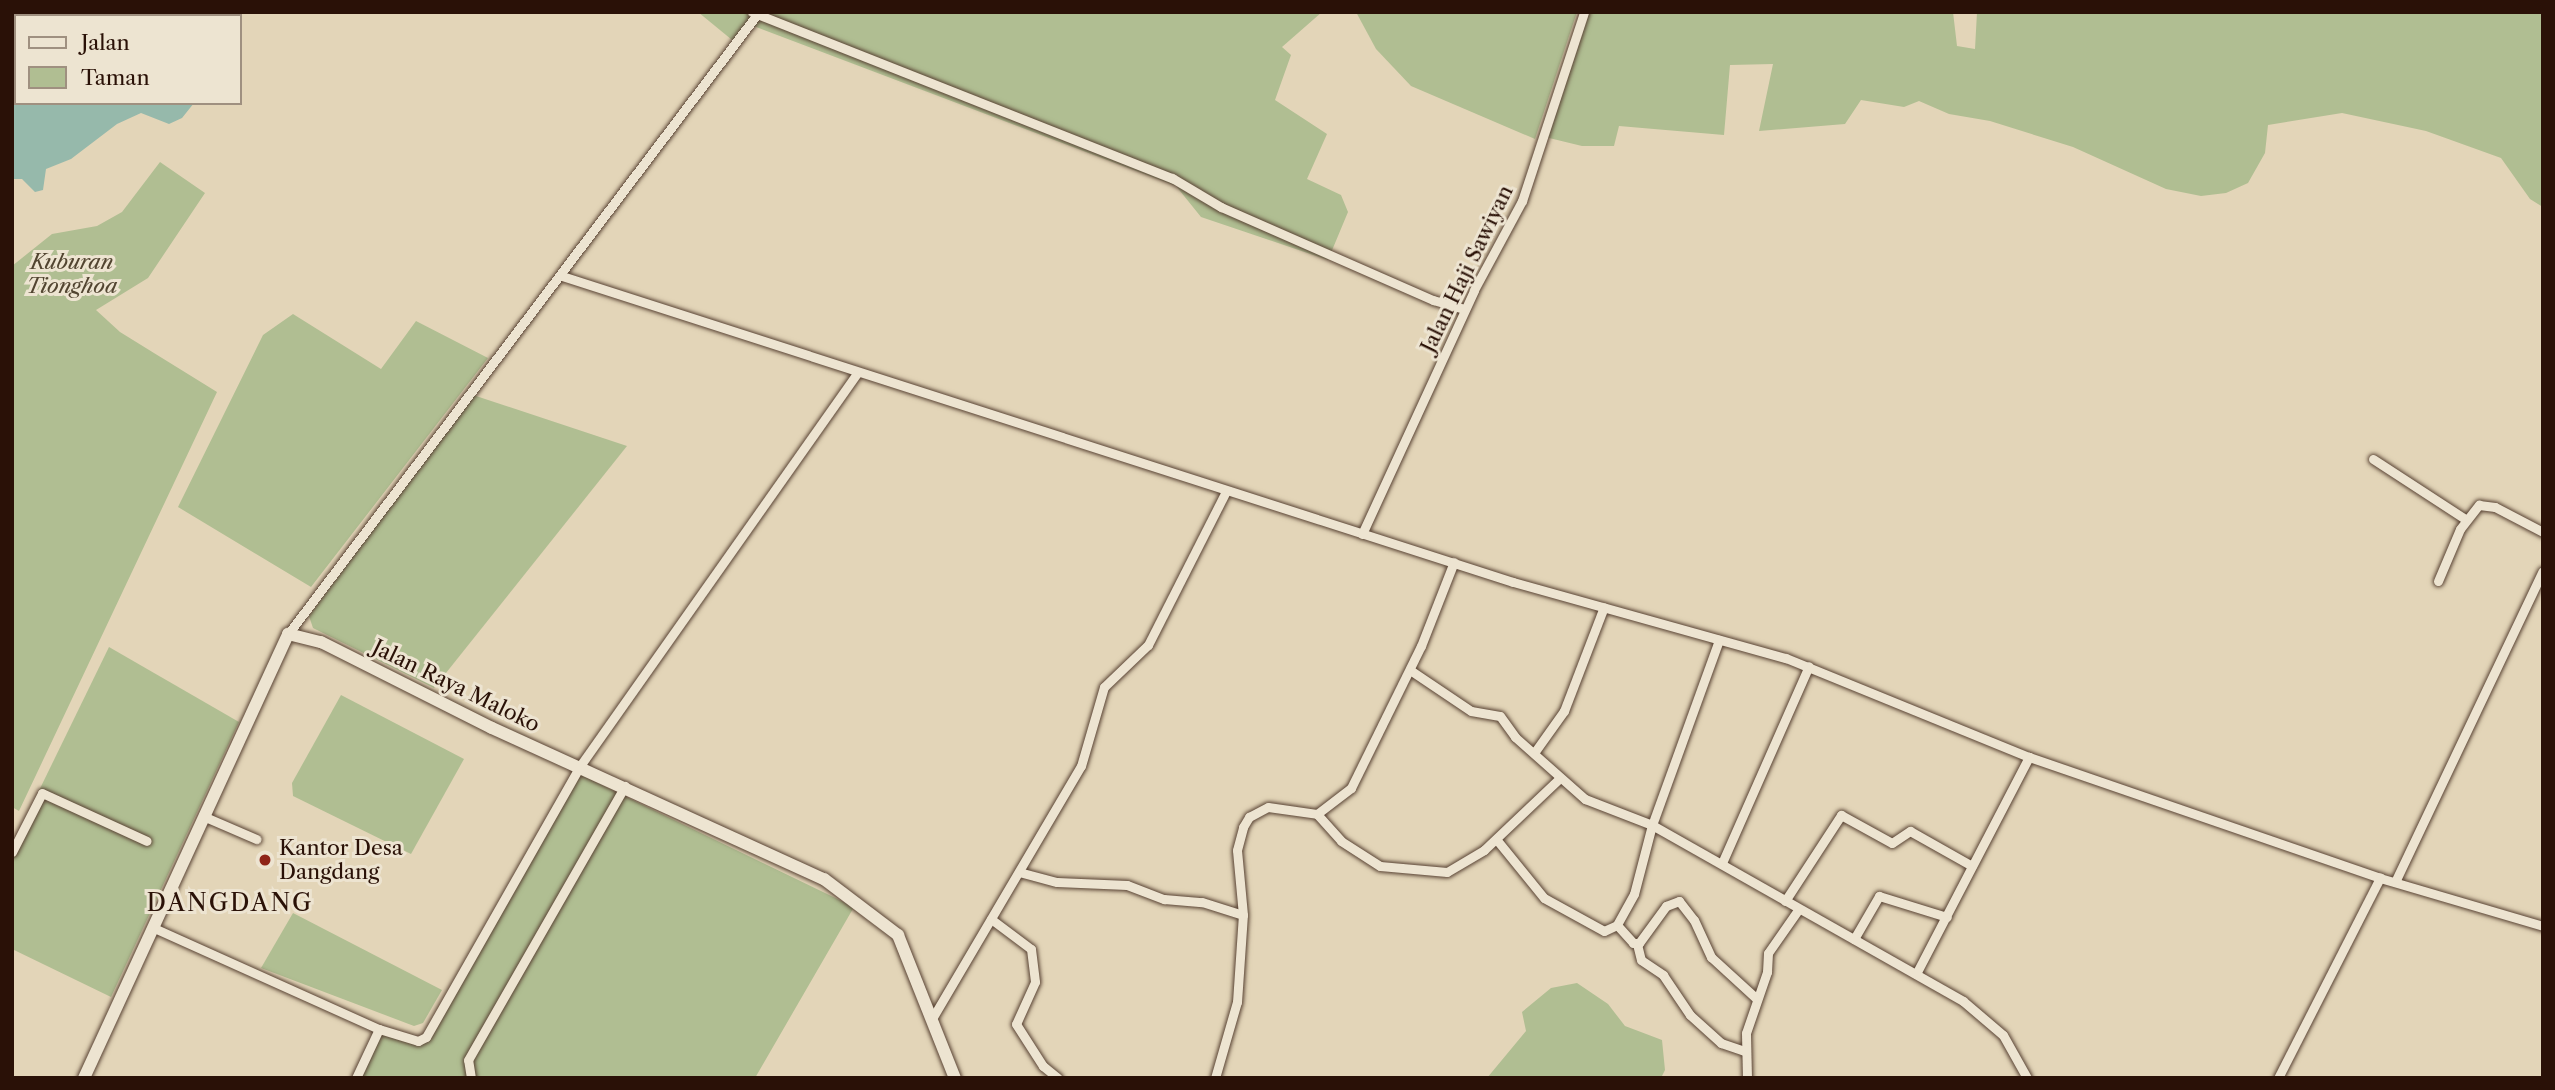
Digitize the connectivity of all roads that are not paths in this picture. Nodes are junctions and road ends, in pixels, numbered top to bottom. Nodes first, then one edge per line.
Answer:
1 (753, 14) edge
2 (1582, 17) edge
3 (562, 275) junction
4 (1465, 309) junction
5 (857, 373) junction
6 (2373, 459) dead end
7 (1226, 491) junction
8 (2465, 519) junction
9 (2543, 532) edge
10 (1362, 534) junction
11 (1454, 562) junction
12 (2543, 571) edge
13 (2438, 581) dead end
14 (1604, 607) junction
15 (288, 635) junction
16 (1719, 640) junction
17 (1809, 666) junction
18 (1410, 670) junction
19 (1534, 753) junction
20 (2029, 757) junction
21 (580, 766) junction
22 (1560, 778) junction
23 (625, 786) junction
24 (1317, 814) junction
25 (205, 817) junction
26 (1652, 825) junction
27 (256, 839) dead end
28 (1496, 839) junction
29 (147, 841) dead end
30 (12, 852) edge
31 (1722, 863) junction
32 (1972, 866) junction
33 (1019, 872) junction
34 (2380, 878) junction
35 (2395, 882) junction
36 (1785, 901) junction
37 (1798, 910) junction
38 (1243, 915) junction
39 (1947, 917) junction
40 (991, 919) junction
41 (1617, 925) junction
42 (2543, 926) edge
43 (154, 928) junction
44 (1854, 939) junction
45 (1637, 944) junction
46 (1916, 974) junction
47 (1757, 999) junction
48 (933, 1017) junction
49 (379, 1029) junction
50 (1744, 1051) junction
51 (84, 1078) edge
52 (356, 1078) edge
53 (471, 1078) edge
54 (956, 1078) edge
55 (1058, 1078) edge
56 (1215, 1078) edge
57 (1747, 1078) edge
58 (2027, 1078) edge
59 (2278, 1078) edge

1 - 3 street
1 - 4 street
2 - 4 street, Jalan Haji Sawiyan
3 - 5 street
3 - 15 street
4 - 10 street, Jalan Haji Sawiyan
5 - 7 street
5 - 21 street
6 - 8 street
7 - 10 street
7 - 33 street
8 - 9 street
8 - 13 street
10 - 11 street
11 - 14 street
11 - 18 street
12 - 35 street
14 - 16 street
14 - 19 street
15 - 21 street, Jalan Raya Maloko
15 - 25 street
16 - 17 street
16 - 26 street
17 - 20 street
17 - 31 street
18 - 19 street
18 - 24 street
19 - 22 street
20 - 32 street
20 - 34 street
21 - 23 street, Jalan Raya Maloko
21 - 49 street
22 - 26 street
22 - 28 street
23 - 48 street, Jalan Raya Maloko
23 - 53 street
24 - 28 street
24 - 38 street
25 - 27 street
25 - 43 street
26 - 31 street
26 - 41 street
28 - 41 street
29 - 30 street
31 - 36 street
32 - 36 street
32 - 39 street
33 - 38 street
33 - 40 street
34 - 35 street
34 - 59 street
35 - 42 street
36 - 37 street
37 - 44 street
37 - 47 street
38 - 56 street
39 - 44 street
39 - 46 street
40 - 48 street
40 - 55 street
41 - 45 street
43 - 49 street
43 - 51 street
44 - 46 street
45 - 47 street
45 - 50 street
46 - 58 street
47 - 50 street
48 - 54 street, Jalan Raya Maloko
49 - 52 street
50 - 57 street

